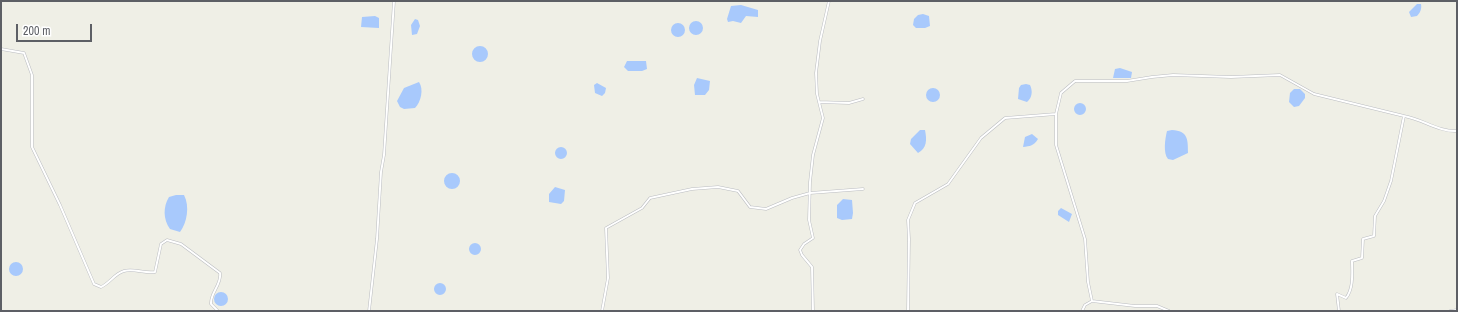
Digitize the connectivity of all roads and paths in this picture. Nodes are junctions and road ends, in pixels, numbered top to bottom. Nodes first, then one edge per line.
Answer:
1 (394, 1) edge
2 (829, 1) edge
3 (1, 49) edge
4 (863, 99) dead end
5 (819, 102) junction
6 (1056, 114) junction
7 (1404, 116) junction
8 (1457, 131) edge
9 (863, 189) dead end
10 (810, 193) junction
11 (1092, 301) junction
12 (1457, 310) edge
13 (218, 311) edge
14 (369, 311) edge
15 (602, 311) edge
16 (813, 311) edge
17 (908, 311) edge
18 (1082, 311) edge
19 (1169, 311) edge
20 (1339, 311) edge
21 (1450, 311) edge

1 - 14 street
2 - 5 street
3 - 13 street
4 - 5 street
5 - 10 street
6 - 7 street
6 - 11 street
6 - 17 street
7 - 8 street
7 - 20 street
9 - 10 street
10 - 15 street
10 - 16 street
11 - 18 street
11 - 19 street
12 - 21 street

